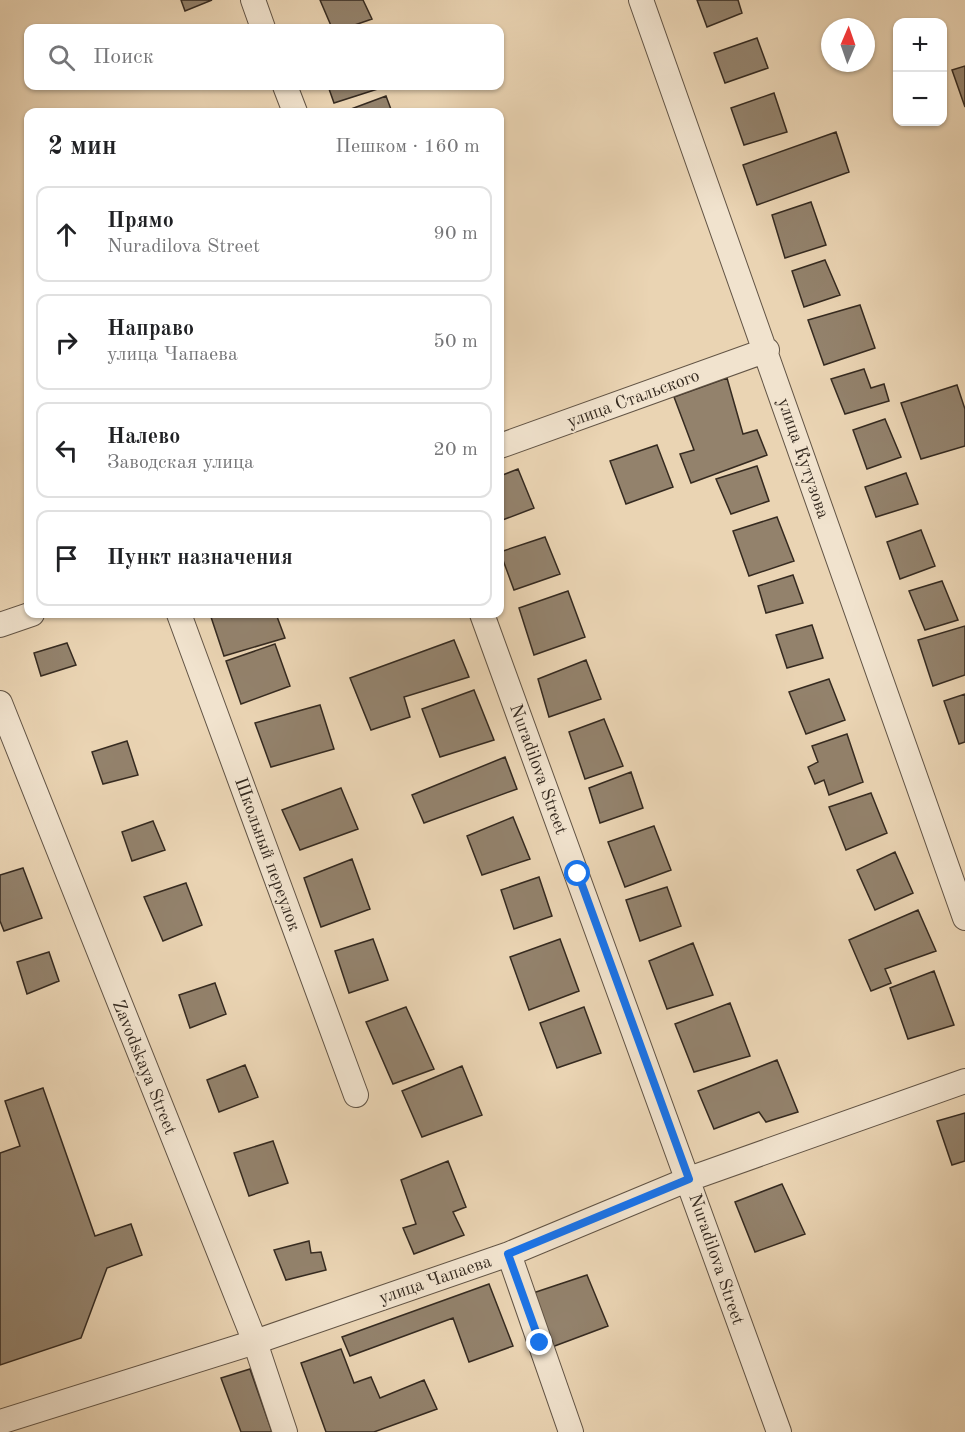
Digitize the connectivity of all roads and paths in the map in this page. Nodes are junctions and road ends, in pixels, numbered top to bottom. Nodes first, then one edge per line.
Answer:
1 (252, 0) edge
2 (641, 0) edge
3 (261, 24) edge
4 (287, 90) edge
5 (293, 108) edge
6 (767, 350) junction
7 (504, 445) edge
8 (24, 617) edge
9 (180, 618) edge
10 (483, 618) edge
11 (0, 625) edge
12 (0, 703) edge
13 (965, 918) edge
14 (965, 1081) edge
15 (356, 1095) dead end
16 (689, 1179) junction
17 (508, 1254) junction
18 (255, 1342) junction
19 (0, 1422) edge
20 (285, 1432) edge
21 (570, 1432) edge
22 (778, 1432) edge

1 - 3 street
2 - 6 street, улица Кутузова
4 - 5 street
6 - 7 street, улица Стальского
6 - 13 street, улица Кутузова
8 - 11 street
9 - 15 street, Школьный переулок
10 - 16 street, Nuradilova Street
12 - 18 street, Zavodskaya Street
14 - 16 street, улица Чапаева
16 - 17 street, улица Чапаева
16 - 22 street, Nuradilova Street
17 - 18 street, улица Чапаева
17 - 21 street
18 - 19 street, улица Чапаева
18 - 20 street, Zavodskaya Street

